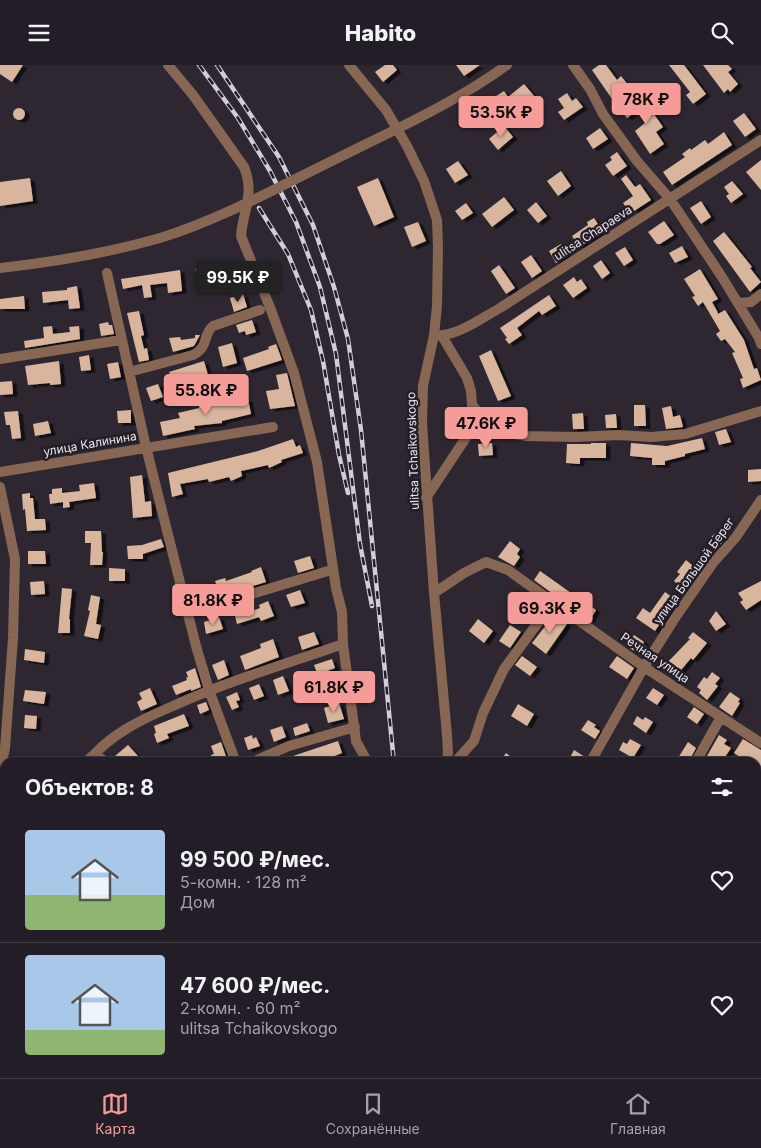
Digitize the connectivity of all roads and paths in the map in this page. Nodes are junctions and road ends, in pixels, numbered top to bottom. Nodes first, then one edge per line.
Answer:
1 (168, 65) edge
2 (349, 65) edge
3 (507, 65) edge
4 (573, 65) edge
5 (761, 140) edge
6 (670, 199) junction
7 (0, 268) edge
8 (107, 273) dead end
9 (761, 294) edge
10 (738, 303) junction
11 (260, 310) dead end
12 (438, 336) junction
13 (122, 340) junction
14 (761, 344) edge
15 (0, 359) edge
16 (129, 372) junction
17 (472, 405) junction
18 (761, 411) edge
19 (273, 427) dead end
20 (505, 432) junction
21 (469, 433) junction
22 (146, 447) junction
23 (0, 472) edge
24 (0, 487) edge
25 (426, 498) junction
26 (761, 500) edge
27 (328, 571) dead end
28 (434, 593) junction
29 (554, 602) junction
30 (188, 613) junction
31 (343, 644) junction
32 (644, 667) junction
33 (209, 690) junction
34 (721, 717) junction
35 (355, 727) junction
36 (761, 743) edge
37 (95, 754) junction
38 (3, 757) edge
39 (91, 757) edge
40 (92, 757) edge
41 (99, 757) edge
42 (234, 757) edge
43 (264, 757) edge
44 (365, 757) edge
45 (447, 757) edge
46 (459, 757) edge
47 (593, 757) edge
48 (698, 757) edge

1 - 31 street
2 - 12 street, ulitsa Tchaikovskogo
3 - 7 street, bridge
4 - 6 street
5 - 6 street, ulitsa Chapaeva
6 - 10 street
6 - 12 street, ulitsa Chapaeva
8 - 13 street
9 - 10 street
10 - 14 street
11 - 16 street
12 - 17 street
12 - 25 street, ulitsa Tchaikovskogo
13 - 15 street
13 - 16 street
16 - 22 street
17 - 20 street
17 - 21 street
18 - 20 street
19 - 22 street, улица Калинина
20 - 21 street
21 - 25 street
22 - 23 street, улица Калинина
22 - 30 street
24 - 38 street
25 - 28 street, ulitsa Tchaikovskogo
26 - 32 street, улица Большой Берег
27 - 30 street
28 - 29 street, Речная улица
28 - 45 street, ulitsa Tchaikovskogo
29 - 32 street, Речная улица
29 - 46 street
30 - 33 street
31 - 33 street
31 - 35 street
32 - 34 street, Речная улица
32 - 47 street, улица Большой Берег
33 - 37 street
33 - 42 street
34 - 36 street, Речная улица
34 - 48 street
35 - 43 street
35 - 44 street
37 - 39 street
37 - 40 street
37 - 41 street

